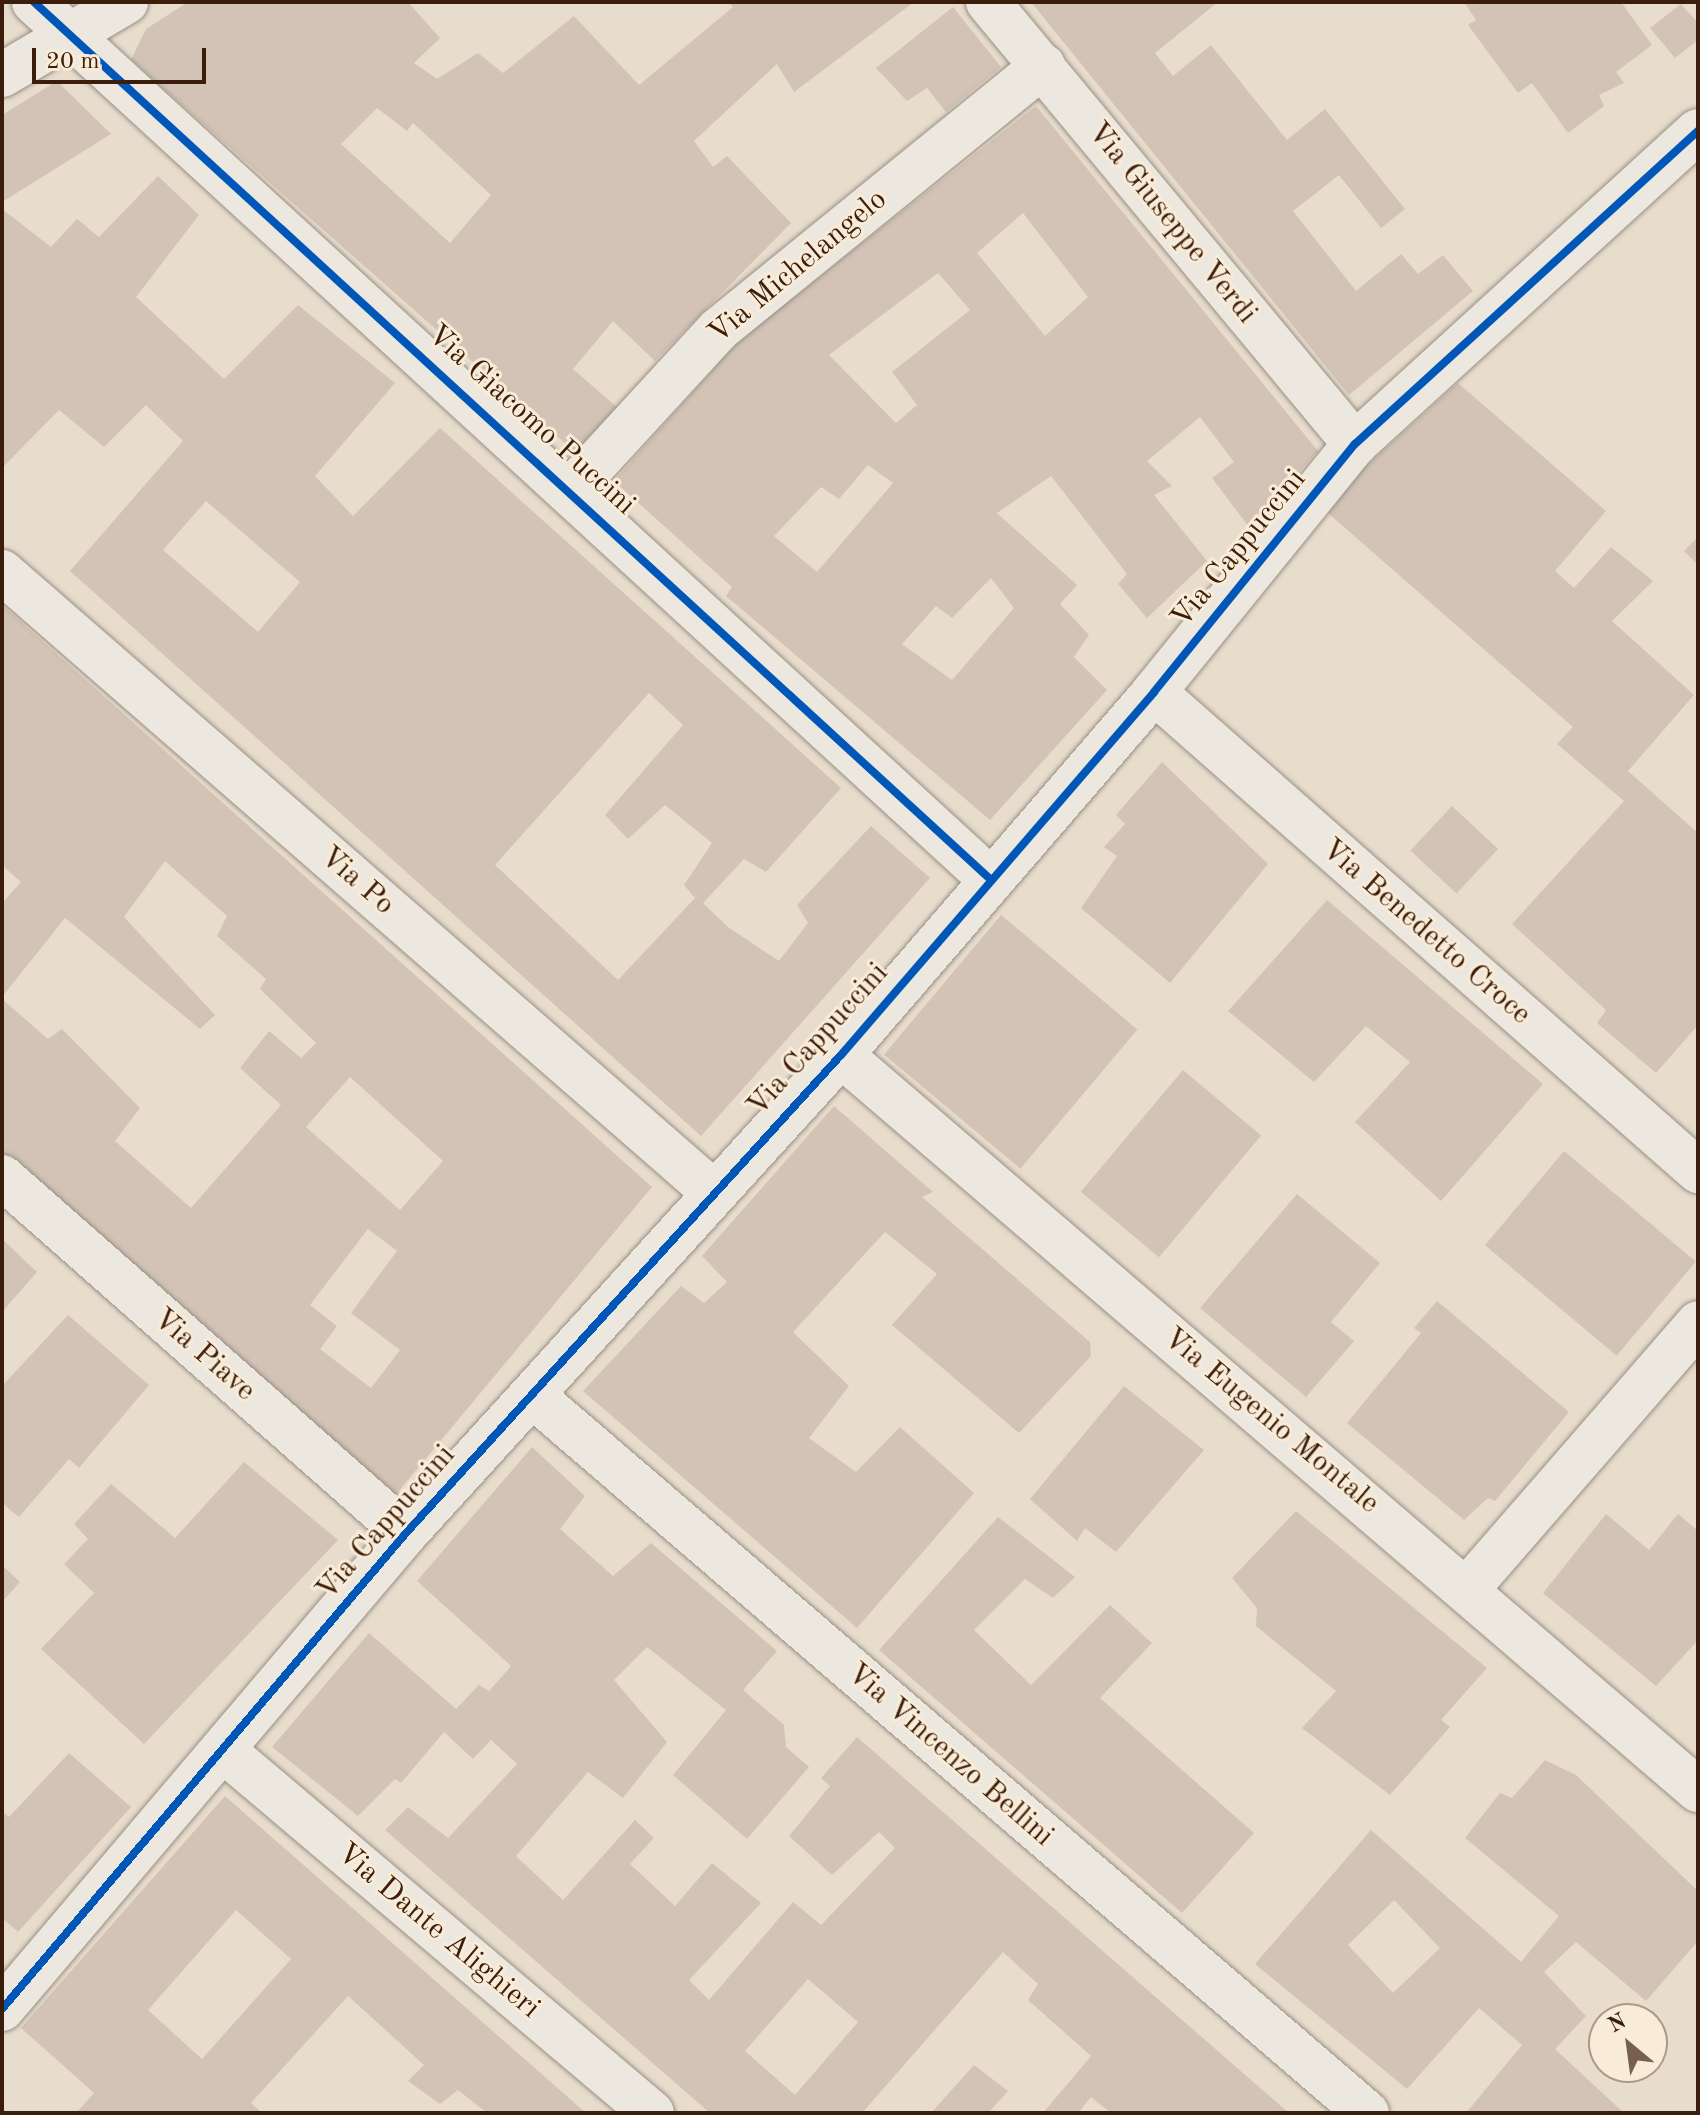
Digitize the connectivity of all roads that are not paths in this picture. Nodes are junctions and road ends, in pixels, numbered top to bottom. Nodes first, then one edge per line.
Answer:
1 (34, 2) edge
2 (126, 2) edge
3 (988, 2) edge
4 (73, 36) junction
5 (1043, 66) junction
6 (2, 75) edge
7 (1698, 131) edge
8 (1355, 444) junction
9 (572, 489) junction
10 (2, 572) edge
11 (1154, 692) junction
12 (990, 879) junction
13 (841, 1055) junction
14 (1698, 1171) edge
15 (2, 1177) edge
16 (711, 1190) junction
17 (1698, 1323) edge
18 (533, 1396) junction
19 (406, 1533) junction
20 (1468, 1588) junction
21 (223, 1750) junction
22 (1698, 1790) edge
23 (8, 1990) edge
24 (652, 2113) edge
25 (1367, 2113) edge

1 - 4 street, Via Giacomo Puccini
2 - 4 street
3 - 5 street, Via Giuseppe Verdi
4 - 6 street
4 - 9 street, Via Giacomo Puccini
5 - 8 street, Via Giuseppe Verdi
5 - 9 street, Via Michelangelo
7 - 8 street, Via Cappuccini
8 - 11 street, Via Cappuccini
9 - 12 street, Via Giacomo Puccini
10 - 16 street, Via Po
11 - 12 street, Via Cappuccini
11 - 14 street, Via Benedetto Croce
12 - 13 street, Via Cappuccini
13 - 16 street, Via Cappuccini
13 - 20 street, Via Eugenio Montale
15 - 19 street, Via Piave
16 - 18 street, Via Cappuccini
17 - 20 street
18 - 19 street, Via Cappuccini
18 - 25 street, Via Vincenzo Bellini
19 - 21 street, Via Cappuccini
20 - 22 street, Via Eugenio Montale
21 - 23 street, Via Cappuccini
21 - 24 street, Via Dante Alighieri

